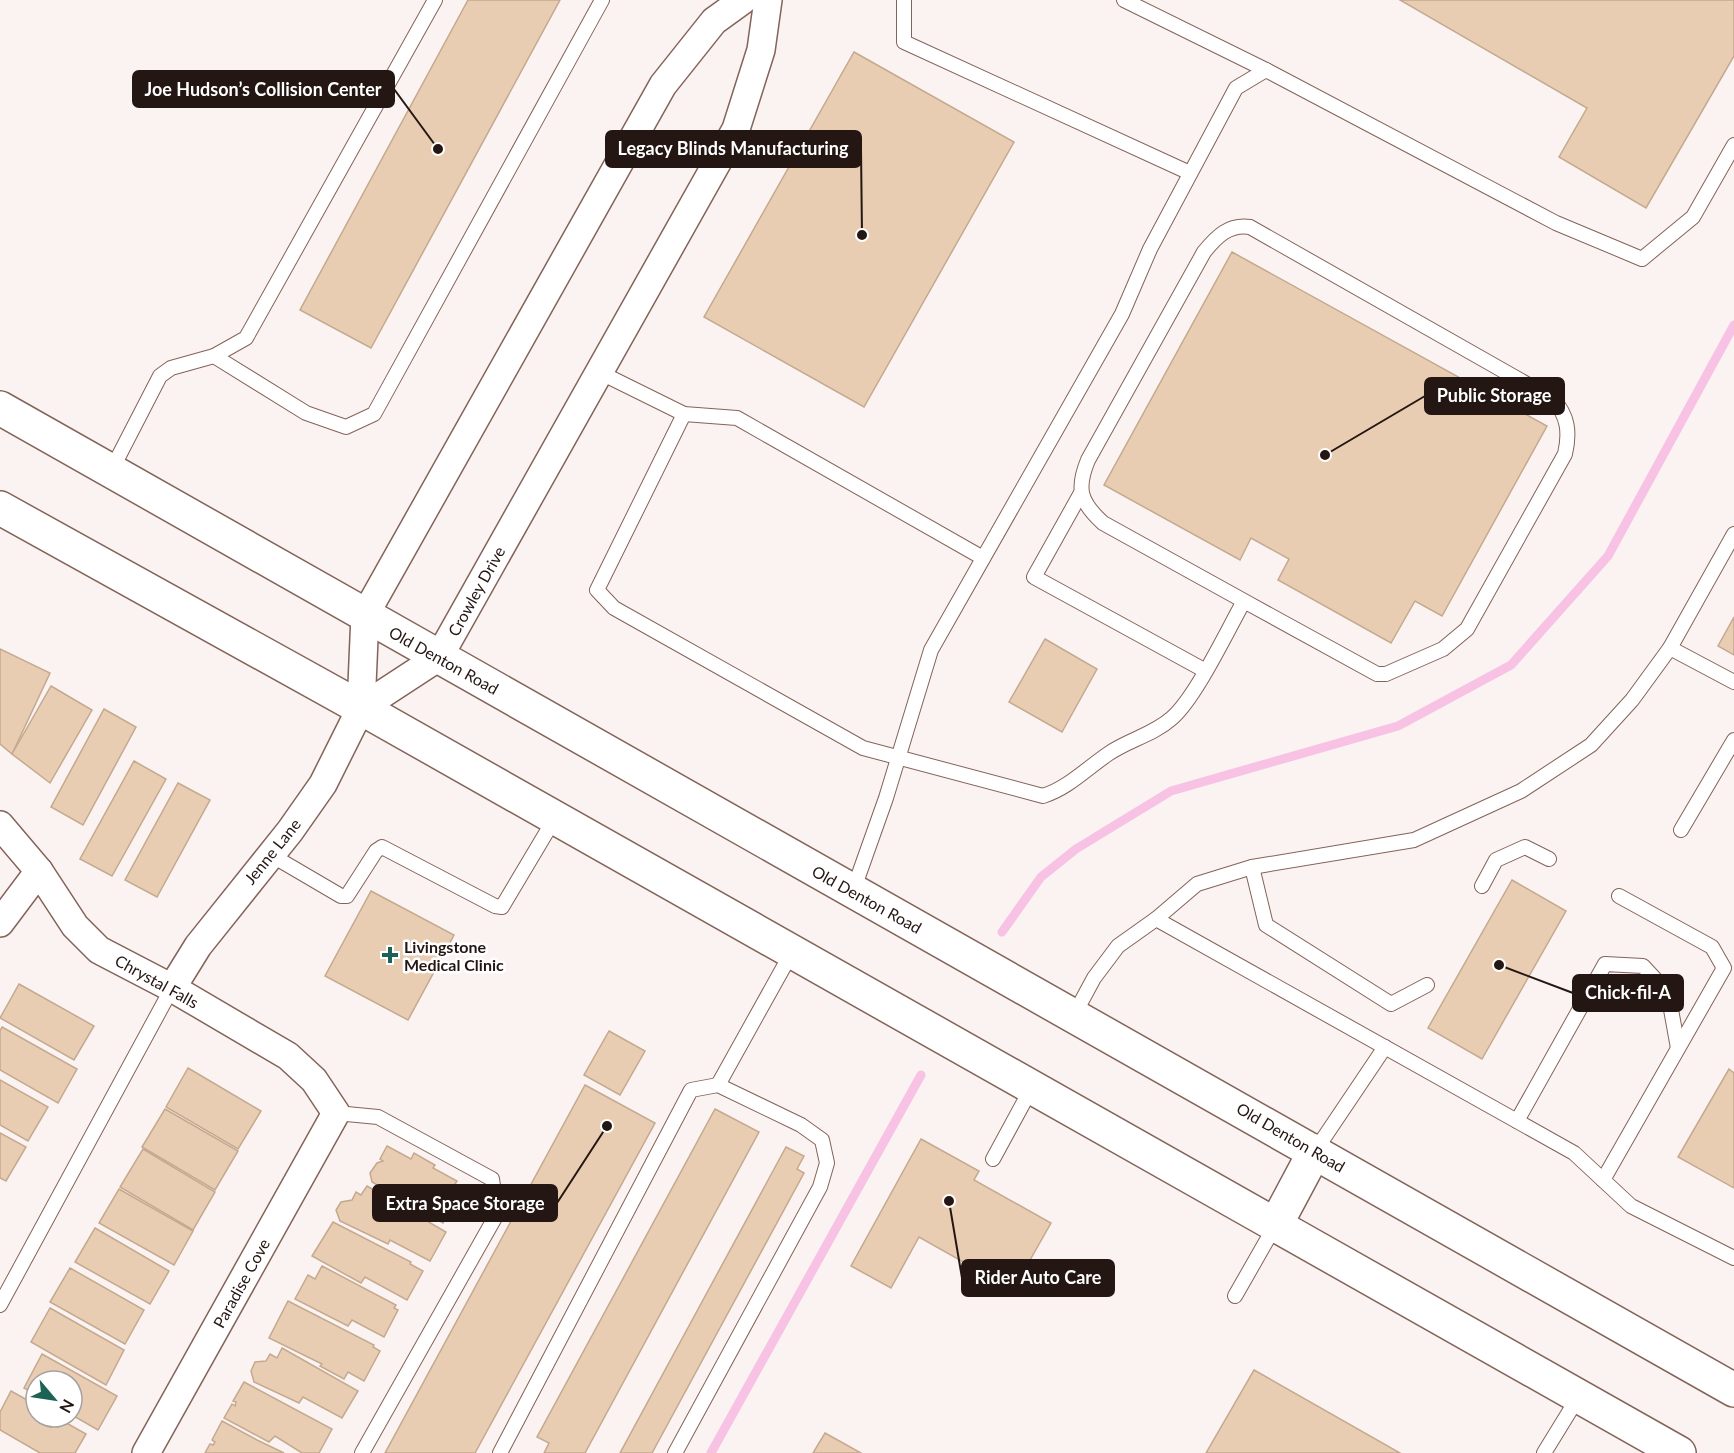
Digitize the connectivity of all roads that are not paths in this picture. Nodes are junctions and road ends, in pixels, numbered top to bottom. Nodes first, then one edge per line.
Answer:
1 (435, 0) edge
2 (602, 0) edge
3 (743, 0) edge
4 (768, 0) edge
5 (904, 0) edge
6 (1124, 0) edge
7 (1266, 70) junction
8 (1734, 145) edge
9 (1190, 173) junction
10 (214, 356) junction
11 (599, 372) junction
12 (0, 408) edge
13 (684, 414) junction
14 (111, 471) junction
15 (1081, 493) junction
16 (0, 508) edge
17 (1734, 534) edge
18 (983, 558) junction
19 (1244, 601) junction
20 (365, 615) junction
21 (1670, 648) junction
22 (439, 657) junction
23 (1204, 670) junction
24 (1734, 682) edge
25 (361, 708) junction
26 (1734, 740) edge
27 (899, 756) junction
28 (555, 818) junction
29 (0, 825) edge
30 (1681, 830) dead end
31 (271, 855) junction
32 (1549, 859) dead end
33 (1252, 867) junction
34 (39, 872) junction
35 (1482, 886) dead end
36 (853, 891) junction
37 (1619, 896) dead end
38 (1156, 919) junction
39 (0, 923) edge
40 (792, 952) junction
41 (1427, 985) dead end
42 (172, 988) junction
43 (1074, 1015) junction
44 (1385, 1047) junction
45 (1678, 1048) junction
46 (718, 1085) junction
47 (1031, 1089) junction
48 (336, 1113) junction
49 (1517, 1121) junction
50 (1315, 1151) junction
51 (993, 1159) dead end
52 (1603, 1180) junction
53 (1275, 1226) junction
54 (1734, 1258) edge
55 (1235, 1296) dead end
56 (0, 1305) edge
57 (1734, 1390) edge
58 (1579, 1396) junction
59 (146, 1453) edge
60 (362, 1453) edge
61 (500, 1453) edge
62 (675, 1453) edge
63 (1544, 1453) edge
64 (1679, 1453) edge

1 - 10 lane
2 - 10 lane
3 - 20 street
4 - 11 street, Crowley Drive
5 - 9 lane
6 - 7 lane
7 - 8 lane
7 - 9 lane
9 - 18 lane
10 - 14 lane
11 - 13 lane
11 - 22 street, Crowley Drive
12 - 14 main road, Old Denton Road
13 - 18 lane
13 - 27 lane
14 - 20 main road, Old Denton Road
15 - 19 lane
15 - 19 lane
15 - 23 lane
16 - 25 main road
17 - 21 lane
18 - 27 lane
19 - 23 lane
20 - 22 main road, Old Denton Road
20 - 25 street
21 - 24 lane
21 - 33 lane
22 - 25 street, Crowley Drive
22 - 36 main road, Old Denton Road
23 - 27 lane
25 - 28 main road
25 - 31 street, Jenne Lane
26 - 30 lane
27 - 36 lane
28 - 31 lane
28 - 40 main road
29 - 34 street, Chrystal Falls
31 - 42 street, Jenne Lane
32 - 35 lane
33 - 38 lane
33 - 41 lane
34 - 39 street
34 - 42 street, Chrystal Falls
36 - 43 main road, Old Denton Road
37 - 45 lane
38 - 43 lane
38 - 44 lane
40 - 46 lane
40 - 47 main road
42 - 48 street, Chrystal Falls
42 - 56 lane
43 - 50 main road, Old Denton Road
44 - 49 lane
44 - 50 lane
45 - 49 lane
45 - 52 lane
46 - 61 lane
46 - 62 lane
47 - 51 lane
47 - 53 main road
48 - 59 street, Paradise Cove
48 - 60 lane
49 - 52 lane
50 - 53 main road
50 - 57 main road, Old Denton Road
52 - 54 lane
53 - 55 lane
53 - 58 main road
58 - 63 lane
58 - 64 main road

